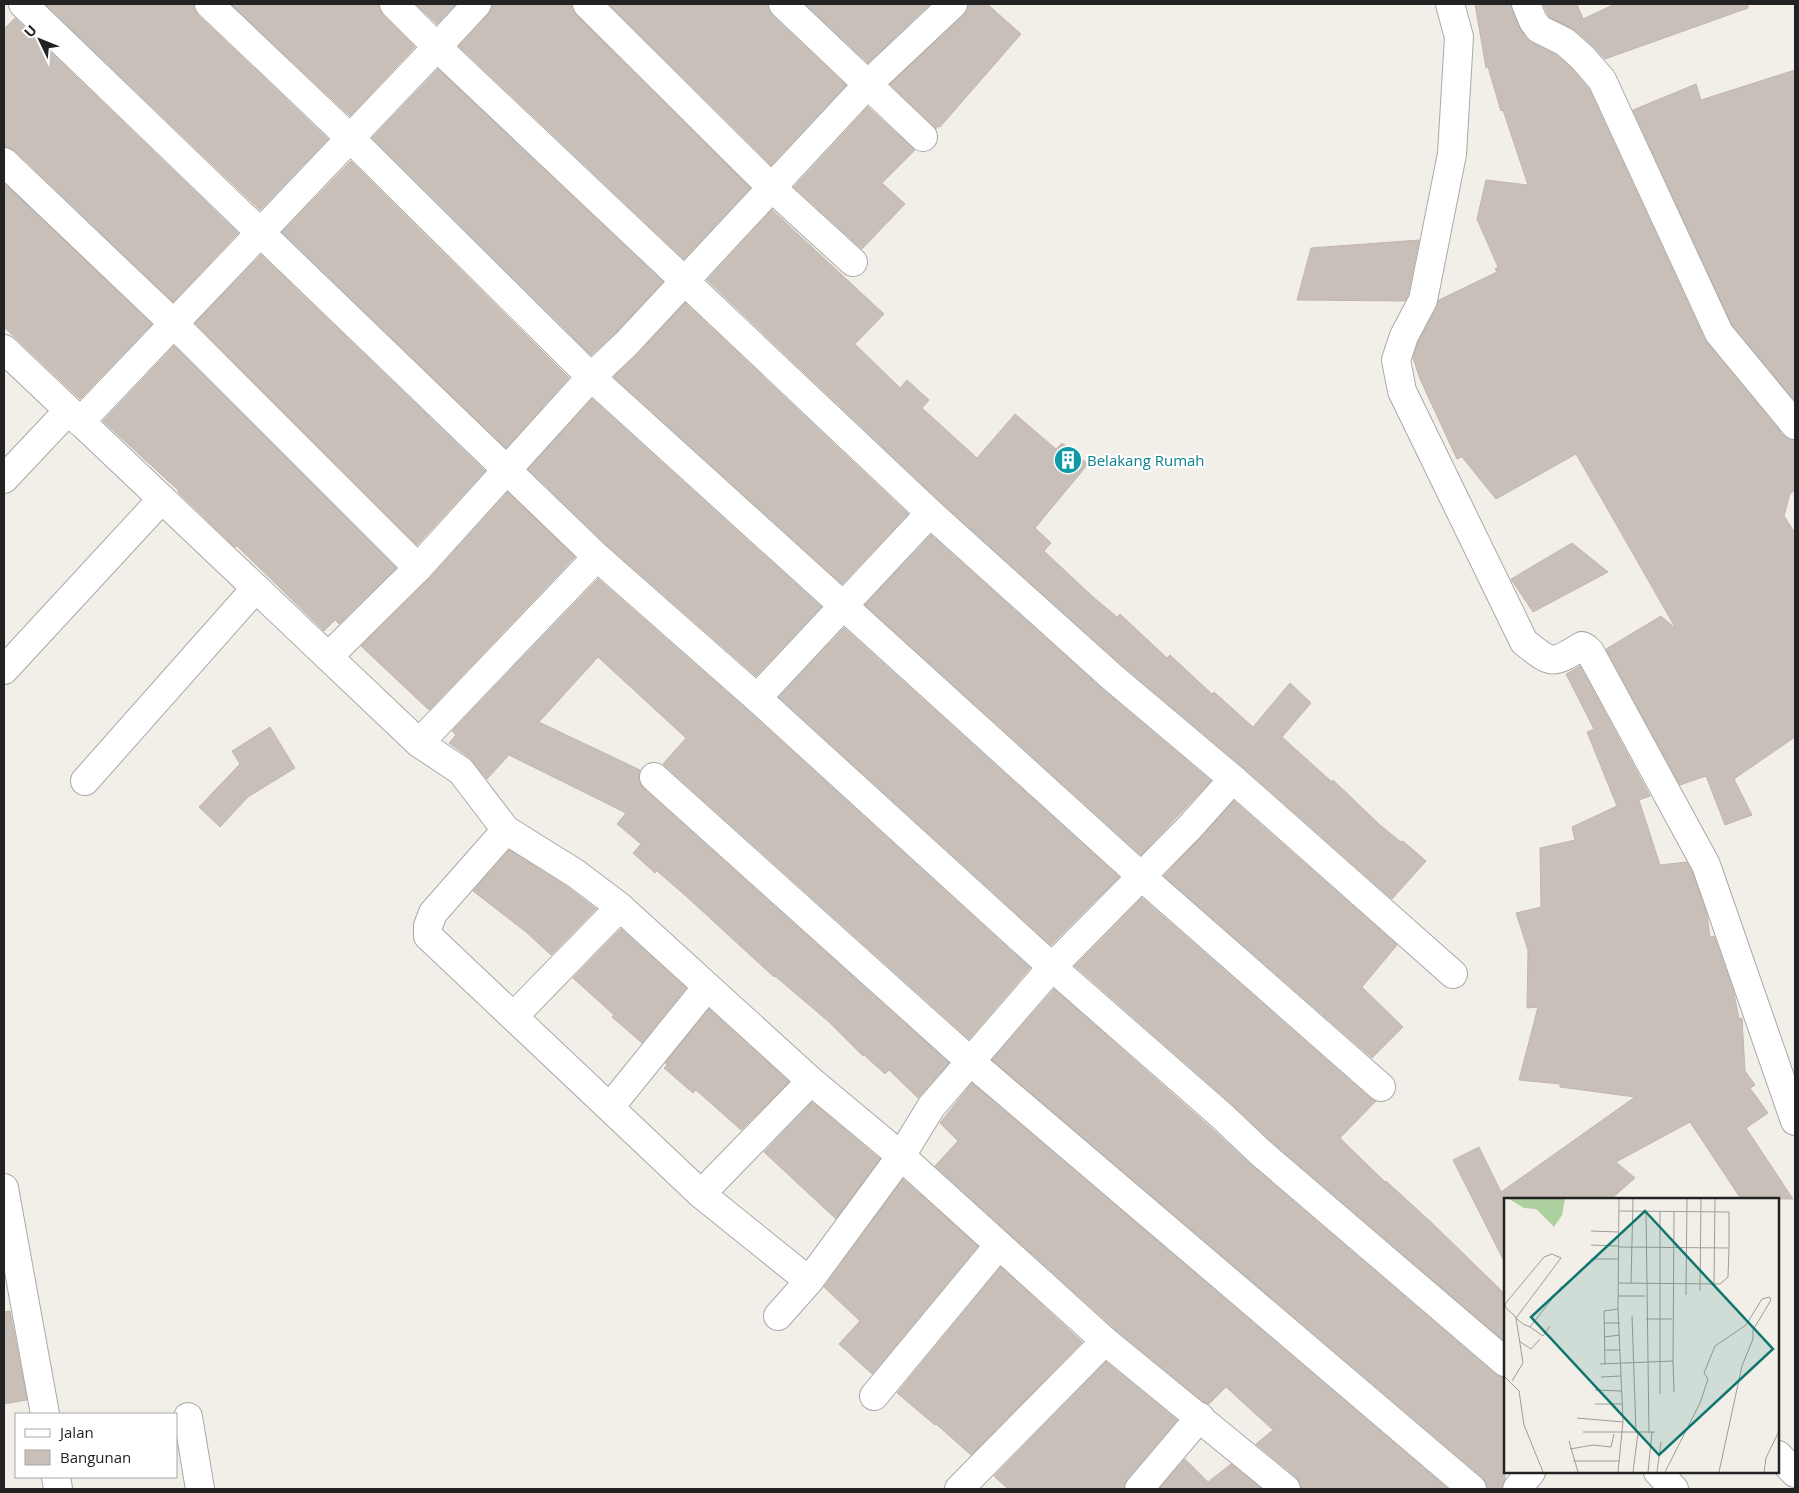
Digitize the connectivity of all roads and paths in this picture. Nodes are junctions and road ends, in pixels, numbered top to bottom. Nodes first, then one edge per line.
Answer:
1 (23, 4) edge
2 (209, 4) edge
3 (394, 4) edge
4 (477, 4) edge
5 (587, 4) edge
6 (783, 4) edge
7 (953, 4) edge
8 (1450, 4) edge
9 (1526, 4) edge
10 (437, 47) junction
11 (868, 84) junction
12 (923, 137) dead end
13 (350, 138) junction
14 (4, 162) edge
15 (772, 188) junction
16 (261, 233) junction
17 (853, 262) dead end
18 (685, 280) junction
19 (173, 323) junction
20 (4, 349) edge
21 (591, 377) junction
22 (74, 416) junction
23 (1795, 425) edge
24 (506, 471) junction
25 (4, 479) edge
26 (162, 499) junction
27 (930, 514) junction
28 (596, 557) junction
29 (418, 568) junction
30 (256, 588) junction
31 (843, 606) junction
32 (328, 657) junction
33 (4, 670) edge
34 (757, 698) junction
35 (419, 743) junction
36 (654, 777) dead end
37 (1233, 779) junction
38 (85, 781) dead end
39 (506, 830) junction
40 (1142, 877) junction
41 (620, 907) junction
42 (1052, 966) junction
43 (1453, 974) dead end
44 (707, 987) junction
45 (514, 1016) junction
46 (971, 1062) junction
47 (811, 1082) junction
48 (1381, 1087) dead end
49 (610, 1107) junction
50 (1795, 1121) edge
51 (901, 1156) junction
52 (4, 1188) edge
53 (701, 1194) junction
54 (999, 1245) junction
55 (809, 1281) junction
56 (778, 1316) dead end
57 (1105, 1340) junction
58 (1504, 1361) edge
59 (874, 1396) dead end
60 (44, 1413) edge
61 (1200, 1417) junction
62 (188, 1418) dead end
63 (1779, 1456) edge
64 (1530, 1473) edge
65 (1659, 1473) edge
66 (1795, 1473) edge
67 (200, 1489) edge
68 (959, 1489) edge
69 (1139, 1489) edge
70 (1286, 1489) edge
71 (1472, 1489) edge
72 (1517, 1489) edge
73 (1674, 1489) edge

1 - 16 street
2 - 13 street
3 - 10 street
4 - 10 street
5 - 15 street
6 - 11 street
7 - 11 street
8 - 50 street
9 - 23 street
10 - 13 street
10 - 18 street
11 - 12 street
11 - 15 street
13 - 16 street
13 - 21 street
14 - 19 street
15 - 17 street
15 - 18 street
16 - 19 street
16 - 24 street
18 - 21 street
18 - 27 street
19 - 22 street
19 - 29 street
20 - 22 street
21 - 24 street
21 - 31 street
22 - 25 street
22 - 26 street
24 - 28 street
24 - 29 street
26 - 30 street
26 - 33 street
27 - 31 street
27 - 37 street
28 - 34 street
28 - 35 street
29 - 32 street
30 - 32 street
30 - 38 street
31 - 34 street
31 - 40 street
32 - 35 street
34 - 42 street
35 - 39 street
36 - 46 street
37 - 40 street
37 - 43 street
39 - 41 street
39 - 45 street
40 - 42 street
40 - 48 street
41 - 44 street
41 - 45 street
42 - 46 street
42 - 58 street
44 - 47 street
44 - 49 street
45 - 49 street
46 - 51 street
46 - 71 street
47 - 51 street
47 - 53 street
49 - 53 street
51 - 54 street
51 - 55 street
52 - 60 street
53 - 55 street
54 - 57 street
54 - 59 street
55 - 56 street
57 - 61 street
57 - 68 street
61 - 69 street
61 - 70 street
62 - 67 street
63 - 66 street
64 - 72 street
65 - 73 street

